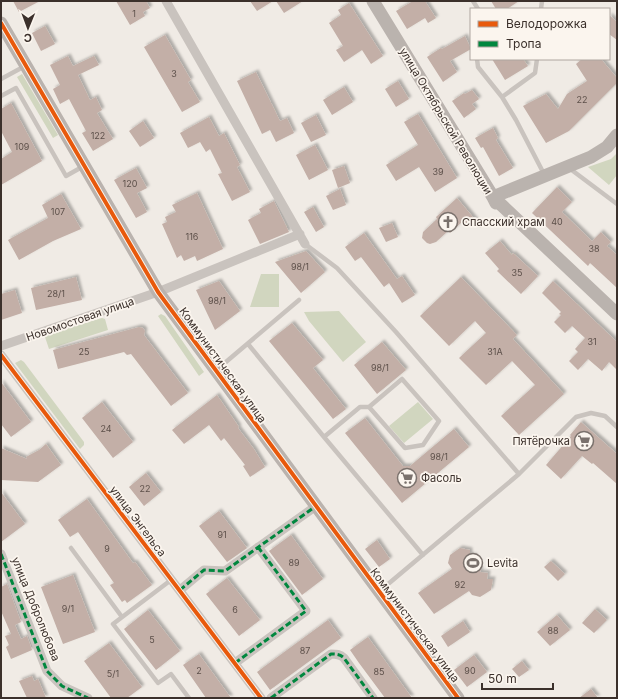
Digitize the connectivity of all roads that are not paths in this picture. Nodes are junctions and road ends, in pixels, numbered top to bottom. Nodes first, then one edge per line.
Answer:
1 (166, 1) edge
2 (373, 1) edge
3 (1, 23) edge
4 (477, 60) edge
5 (537, 60) edge
6 (25, 66) junction
7 (1, 79) edge
8 (1, 96) edge
9 (502, 97) junction
10 (617, 135) edge
11 (84, 166) junction
12 (568, 167) junction
13 (545, 175) junction
14 (492, 197) junction
15 (617, 204) edge
16 (300, 234) junction
17 (305, 244) joint
18 (158, 292) junction
19 (299, 300) dead end
20 (617, 314) edge
21 (617, 322) edge
22 (248, 344) junction
23 (1, 346) edge
24 (1, 355) edge
25 (220, 366) dead end
26 (369, 407) junction
27 (617, 427) edge
28 (324, 438) junction
29 (519, 474) junction
30 (316, 506) junction
31 (258, 547) junction
32 (71, 548) dead end
33 (1, 554) edge
34 (423, 555) junction
35 (172, 580) junction
36 (180, 590) junction
37 (379, 591) junction
38 (122, 616) junction
39 (235, 663) junction
40 (88, 698) edge
41 (189, 698) edge
42 (261, 698) edge
43 (271, 698) edge
44 (373, 698) edge
45 (458, 698) edge

1 - 16 street
2 - 14 street, улица Октябрьской Революции
3 - 6 street, Коммунистическая улица
4 - 9 lane
5 - 9 lane
6 - 7 lane
6 - 11 street, Коммунистическая улица
8 - 11 lane
9 - 13 lane
10 - 12 street
11 - 18 street, Коммунистическая улица
12 - 13 street
12 - 15 lane
13 - 14 street
14 - 20 street, улица Октябрьской Революции
14 - 21 street
16 - 17 street
16 - 18 street, Новомостовая улица
17 - 29 lane
18 - 23 street, Новомостовая улица
18 - 30 street, Коммунистическая улица
19 - 22 lane
22 - 25 lane
22 - 28 lane
24 - 35 street, улица Энгельса
26 - 26 lane
26 - 28 lane
27 - 29 lane
28 - 34 lane
29 - 34 lane
30 - 31 street
30 - 37 street, Коммунистическая улица
31 - 36 street
31 - 39 street
32 - 38 lane
33 - 40 street, улица Добролюбова
34 - 37 lane
35 - 36 street, улица Энгельса
35 - 38 lane
36 - 39 street, улица Энгельса
37 - 45 street, Коммунистическая улица
38 - 41 lane
39 - 42 street, улица Энгельса
43 - 44 street

